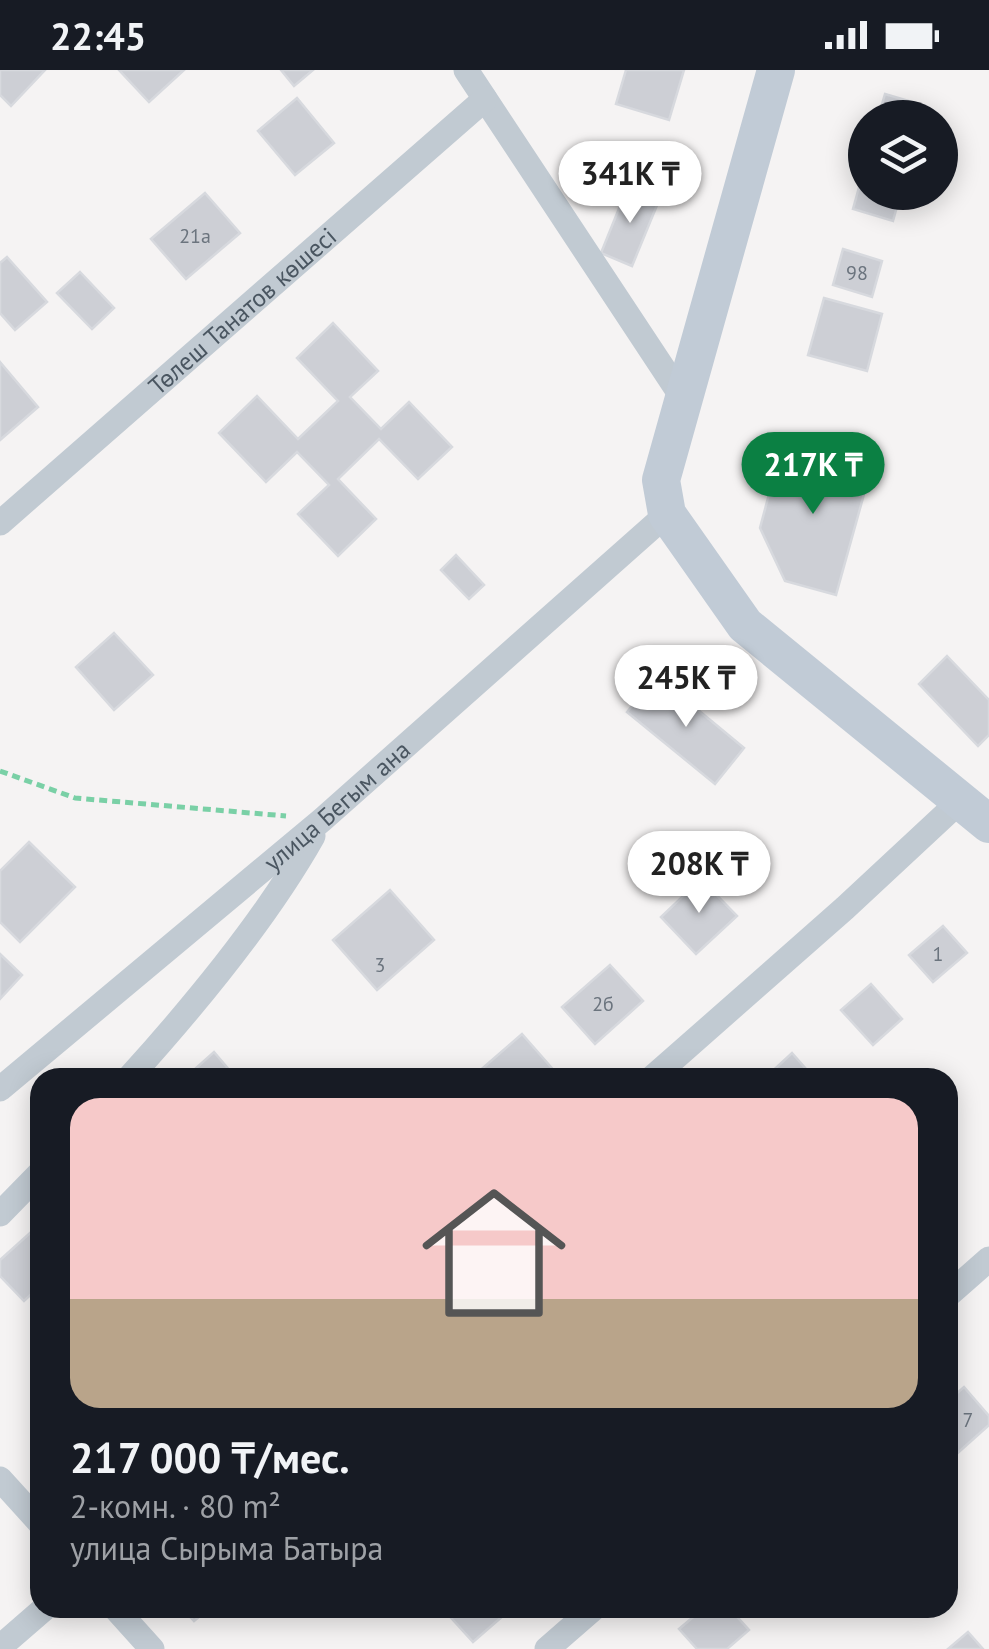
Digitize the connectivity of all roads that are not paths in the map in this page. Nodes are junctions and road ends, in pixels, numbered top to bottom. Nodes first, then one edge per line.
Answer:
1 (466, 70) edge
2 (776, 70) edge
3 (485, 99) junction
4 (684, 400) junction
5 (667, 514) junction
6 (0, 523) edge
7 (975, 812) edge
8 (322, 820) junction
9 (137, 1068) edge
10 (663, 1068) edge
11 (0, 1089) edge
12 (30, 1183) edge
13 (0, 1214) edge
14 (989, 1258) edge
15 (958, 1286) edge
16 (0, 1479) edge
17 (30, 1513) edge
18 (33, 1618) edge
19 (124, 1618) edge
20 (583, 1618) edge
21 (0, 1646) edge
22 (152, 1649) edge
23 (547, 1649) edge

1 - 3 street
2 - 4 street
3 - 4 street
3 - 6 street, Төлеш Танатов көшесі
4 - 5 street
5 - 7 street
5 - 8 street, улица Бегым ана
7 - 10 street
8 - 9 street
8 - 11 street, улица Бегым ана
12 - 13 street
14 - 15 street
16 - 17 street
18 - 21 street
19 - 22 street
20 - 23 street

